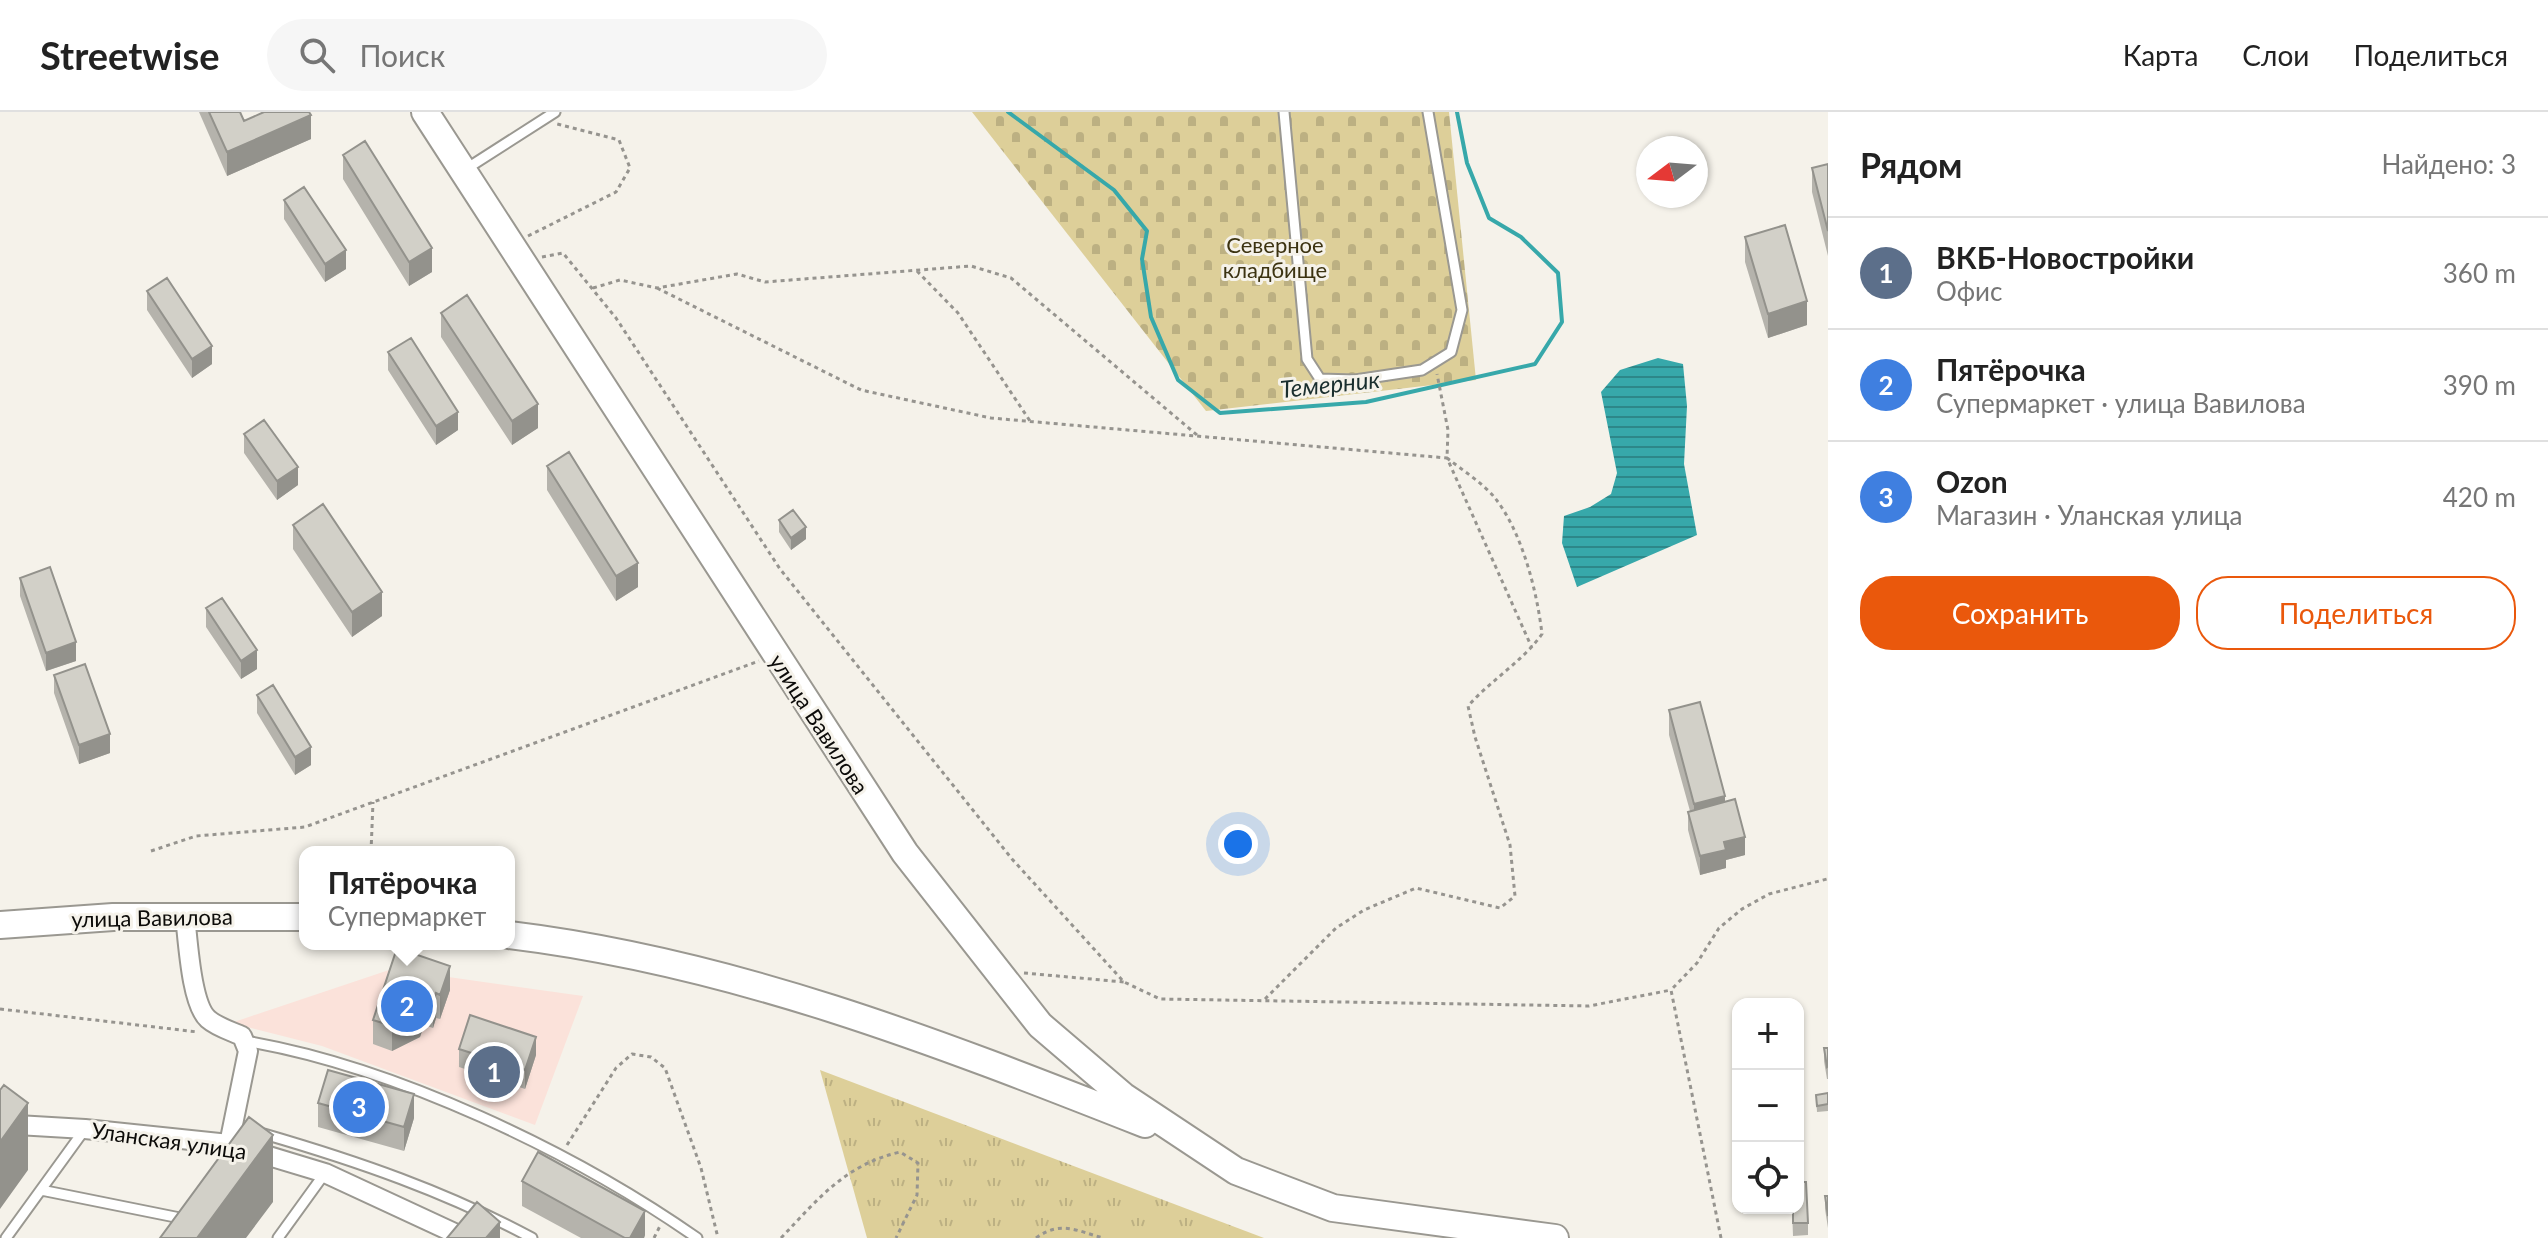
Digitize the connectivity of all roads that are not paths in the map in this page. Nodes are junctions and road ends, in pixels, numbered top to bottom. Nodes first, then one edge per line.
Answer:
1 (425, 112) edge
2 (555, 112) edge
3 (1284, 112) edge
4 (1428, 112) edge
5 (463, 171) junction
6 (185, 916) junction
7 (299, 917) edge
8 (0, 925) edge
9 (515, 936) edge
10 (245, 1041) junction
11 (0, 1124) edge
12 (233, 1125) junction
13 (85, 1129) junction
14 (1197, 1145) junction
15 (232, 1150) junction
16 (325, 1173) junction
17 (41, 1190) junction
18 (194, 1207) edge
19 (185, 1219) junction
20 (178, 1228) edge
21 (281, 1237) edge
22 (6, 1238) edge
23 (465, 1238) edge
24 (532, 1238) edge
25 (697, 1238) edge
26 (1555, 1238) edge

1 - 5 street, улица Вавилова
2 - 5 lane
3 - 4 lane
5 - 14 street, улица Вавилова
6 - 7 street, улица Вавилова
6 - 8 street, улица Вавилова
6 - 10 street
9 - 14 street, улица Вавилова
10 - 12 street
10 - 25 lane
11 - 13 street, Уланская улица
12 - 15 street
12 - 24 lane
13 - 15 street, Уланская улица
13 - 17 lane
14 - 26 street, улица Вавилова
15 - 16 street, Уланская улица
16 - 21 lane
16 - 23 street, Уланская улица
17 - 19 lane
17 - 22 lane
18 - 19 lane
19 - 20 lane

